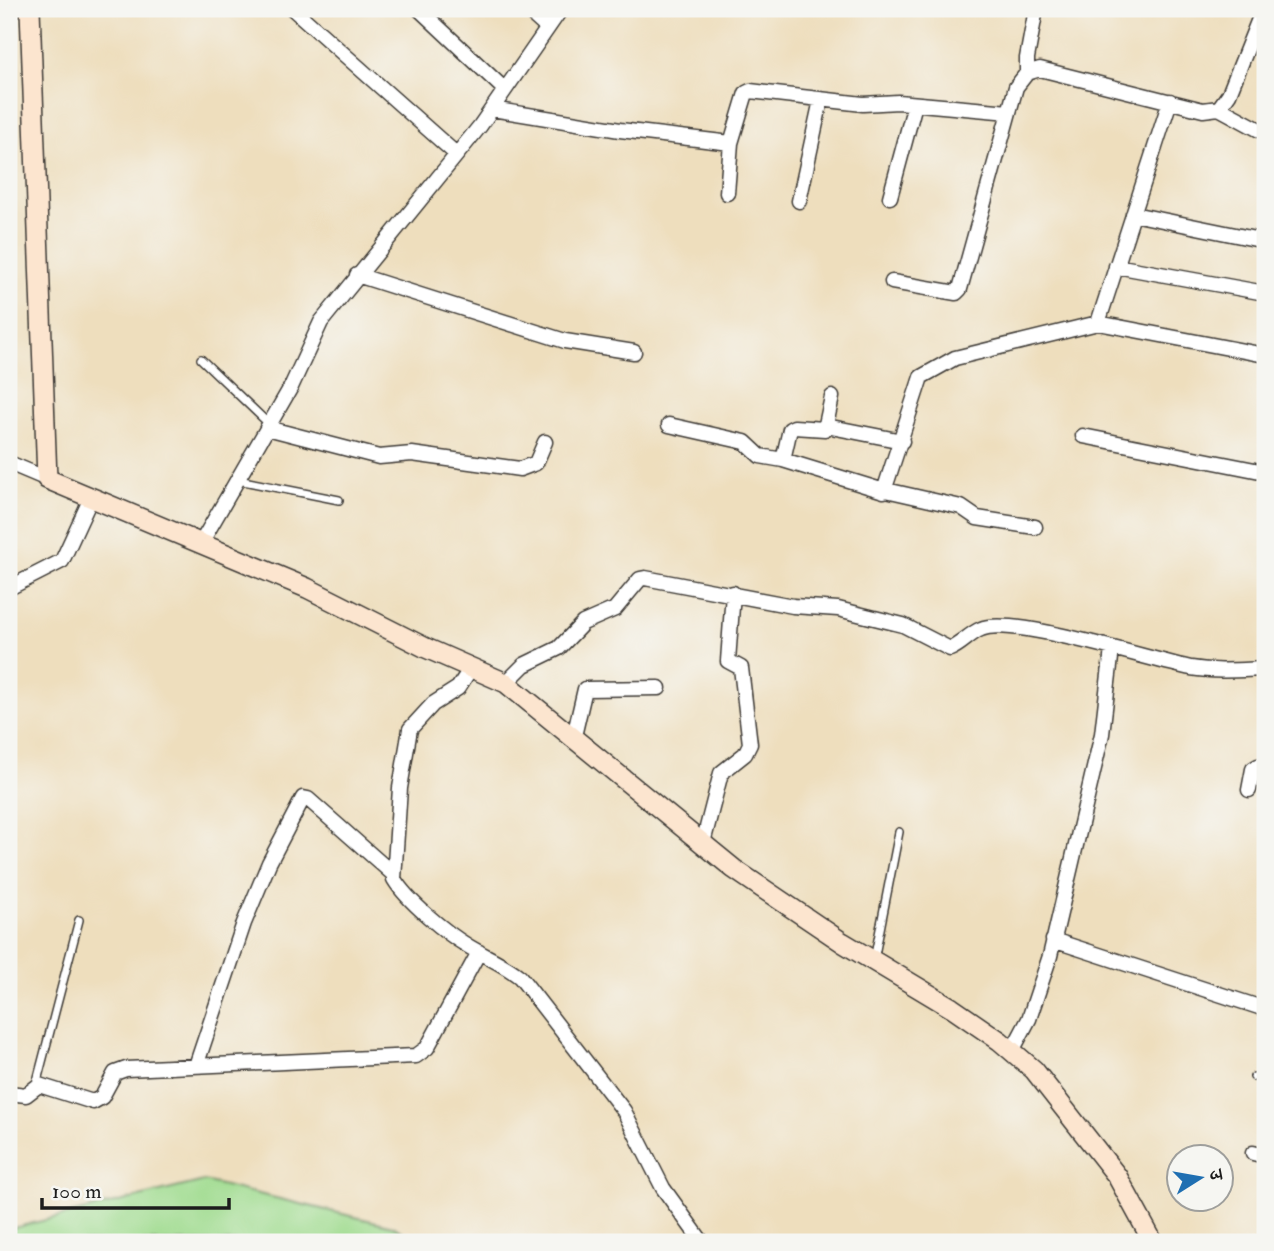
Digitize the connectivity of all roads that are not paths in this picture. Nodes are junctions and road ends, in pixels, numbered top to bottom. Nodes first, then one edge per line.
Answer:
1 (30, 9) edge
2 (293, 9) edge
3 (419, 9) edge
4 (526, 9) edge
5 (561, 9) edge
6 (1035, 9) edge
7 (1264, 9) edge
8 (547, 28) junction
9 (1261, 28) edge
10 (1027, 73) junction
11 (505, 90) junction
12 (821, 100) junction
13 (1170, 101) junction
14 (915, 104) junction
15 (1219, 108) junction
16 (492, 109) junction
17 (1009, 112) junction
18 (1265, 133) edge
19 (731, 143) junction
20 (456, 154) junction
21 (727, 193) dead end
22 (890, 197) dead end
23 (799, 201) dead end
24 (1133, 214) junction
25 (1265, 242) edge
26 (1116, 266) junction
27 (357, 275) junction
28 (892, 282) dead end
29 (1265, 293) edge
30 (1098, 323) junction
31 (634, 352) dead end
32 (1265, 355) edge
33 (201, 359) dead end
34 (832, 397) dead end
35 (669, 425) dead end
36 (268, 426) junction
37 (826, 426) junction
38 (1083, 436) dead end
39 (902, 441) junction
40 (545, 442) dead end
41 (783, 460) junction
42 (9, 463) edge
43 (1265, 472) edge
44 (47, 479) junction
45 (237, 480) junction
46 (887, 490) junction
47 (91, 498) junction
48 (339, 500) dead end
49 (1035, 527) dead end
50 (201, 543) junction
51 (9, 588) edge
52 (733, 593) junction
53 (1112, 649) junction
54 (471, 668) junction
55 (1265, 669) edge
56 (506, 683) junction
57 (659, 688) dead end
58 (574, 736) junction
59 (1265, 768) edge
60 (1249, 790) dead end
61 (899, 832) dead end
62 (703, 843) junction
63 (393, 874) junction
64 (79, 920) dead end
65 (1054, 940) junction
66 (479, 952) junction
67 (874, 961) junction
68 (1265, 1009) edge
69 (1012, 1051) junction
70 (196, 1066) junction
71 (1254, 1077) dead end
72 (1265, 1079) edge
73 (36, 1086) junction
74 (9, 1093) edge
75 (702, 1242) edge
76 (1153, 1242) edge

1 - 44 street
2 - 20 street
3 - 11 street
4 - 8 street
5 - 8 street
6 - 10 street
7 - 9 street
8 - 11 street
9 - 15 street
10 - 13 street
10 - 17 street
11 - 16 street
12 - 14 street
12 - 19 street
12 - 23 street
13 - 15 street
13 - 24 street
14 - 17 street
14 - 22 street
15 - 18 street
16 - 19 street
16 - 20 street
17 - 28 street
19 - 21 street
20 - 27 street
24 - 25 street
24 - 26 street
26 - 29 street
26 - 30 street
27 - 31 street
27 - 36 street
30 - 32 street
30 - 39 street
33 - 36 lane
34 - 37 street
35 - 41 street
36 - 40 street
36 - 45 street
37 - 39 street
37 - 41 street
38 - 43 street
39 - 46 street
41 - 46 street
42 - 44 street
44 - 47 street
45 - 48 lane
45 - 50 street
46 - 49 street
47 - 50 street
47 - 51 street
50 - 54 street
52 - 53 street
52 - 56 street
52 - 62 street
53 - 55 street
53 - 65 street
54 - 56 street
54 - 63 street
56 - 58 street
57 - 58 street
58 - 62 street
59 - 60 street
61 - 67 lane
62 - 67 street
63 - 66 street
63 - 70 street
64 - 73 lane
65 - 68 street
65 - 69 street
66 - 70 street
66 - 75 street
67 - 69 street
69 - 76 street
70 - 73 street
71 - 72 lane
73 - 74 street

